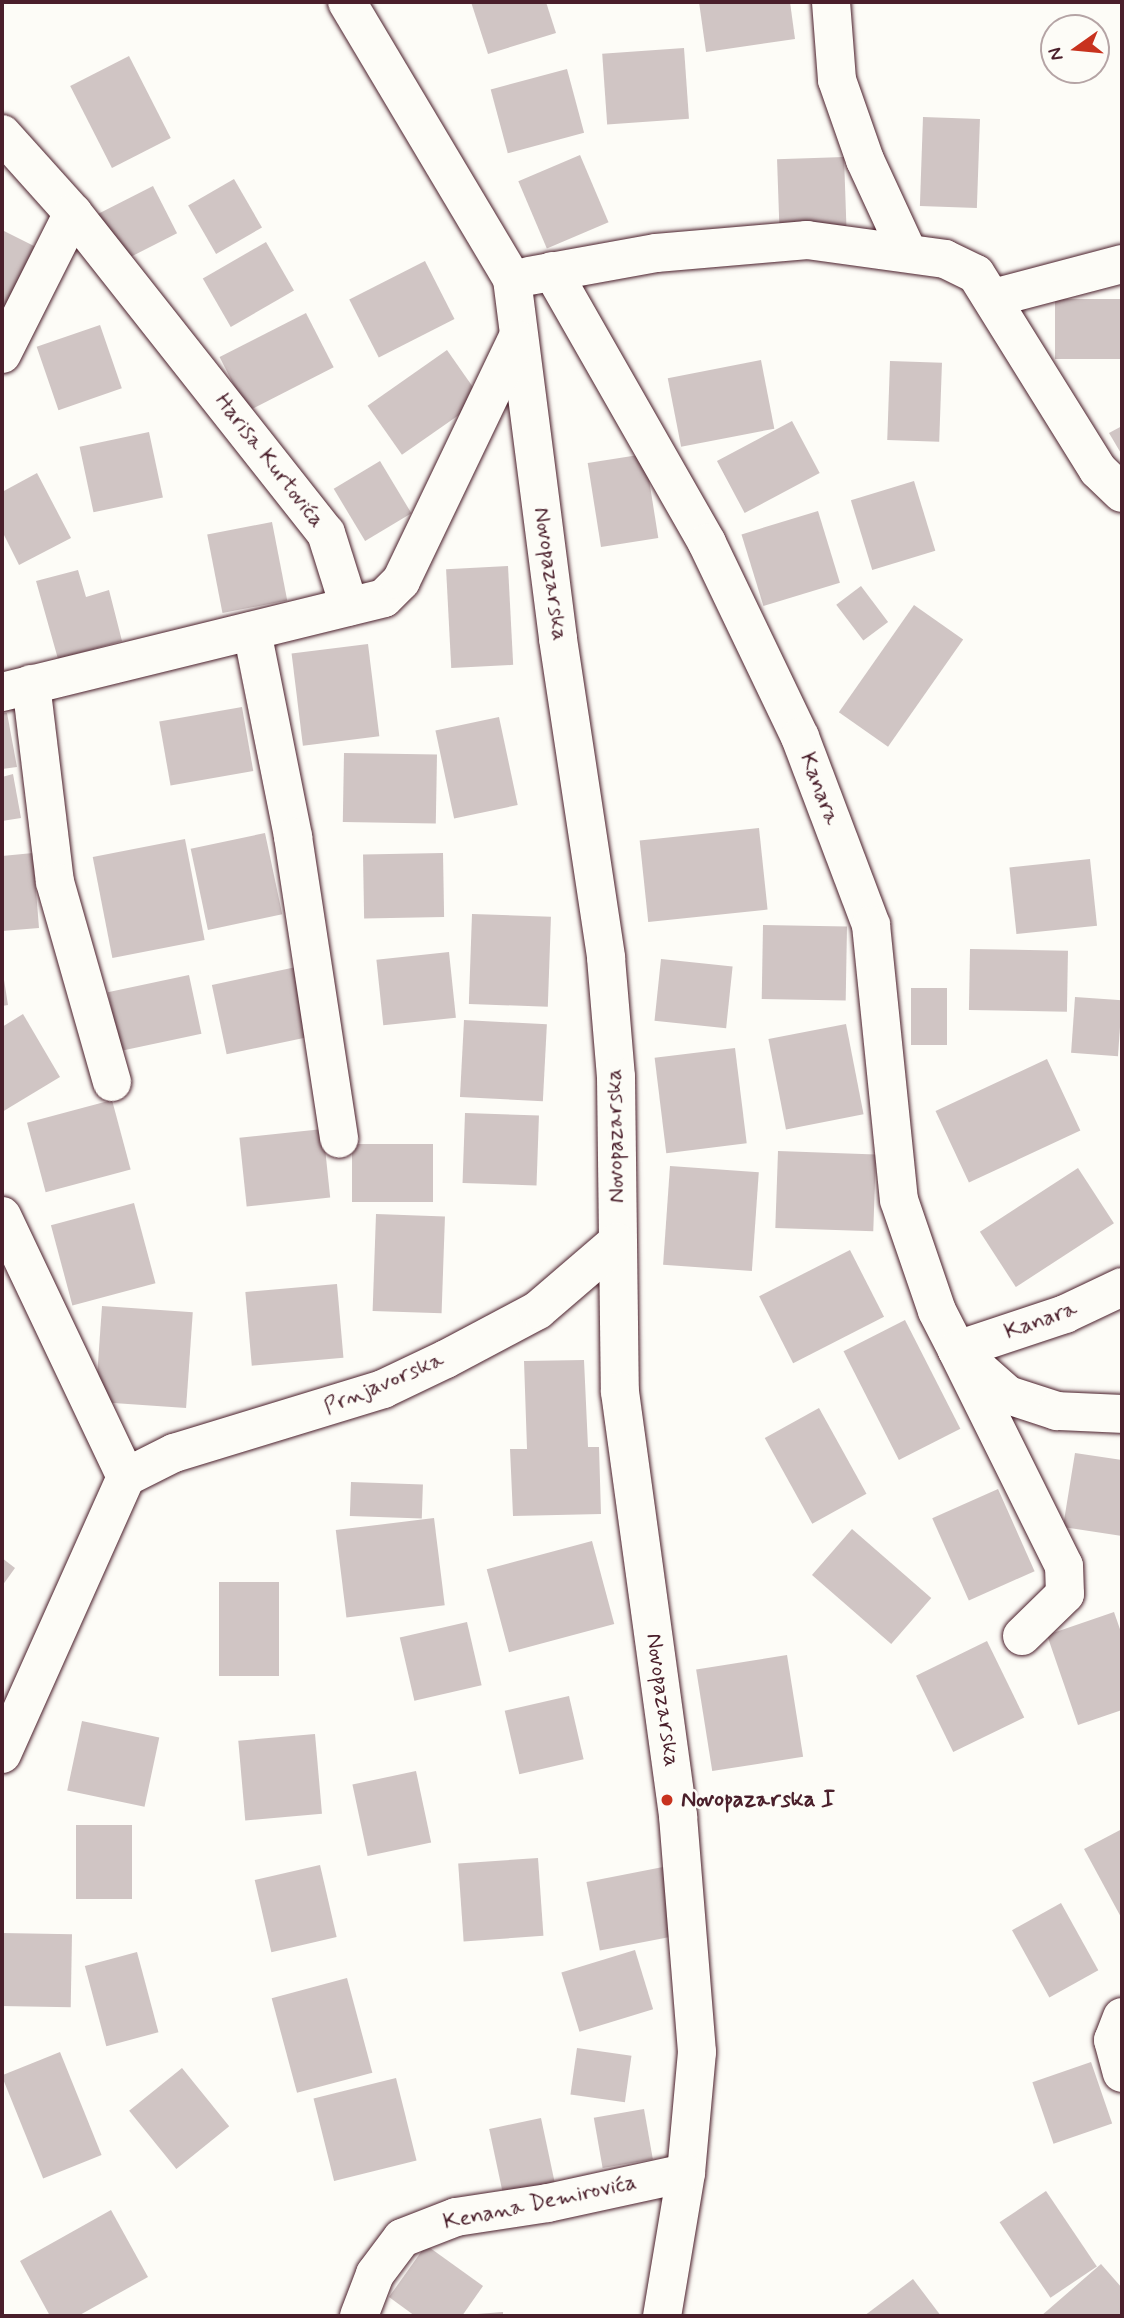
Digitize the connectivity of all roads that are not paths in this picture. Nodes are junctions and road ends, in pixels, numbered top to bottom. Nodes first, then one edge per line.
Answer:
1 (347, 2) edge
2 (831, 2) edge
3 (2, 134) edge
4 (73, 213) junction
5 (907, 251) junction
6 (1122, 264) edge
7 (552, 271) junction
8 (512, 279) junction
9 (993, 298) junction
10 (517, 339) junction
11 (2, 354) edge
12 (1122, 493) edge
13 (349, 606) junction
14 (252, 632) junction
15 (16, 688) edge
16 (112, 1082) dead end
17 (339, 1139) dead end
18 (2, 1216) edge
19 (617, 1241) junction
20 (1122, 1287) edge
21 (957, 1350) junction
22 (1122, 1414) edge
23 (126, 1477) junction
24 (1022, 1636) dead end
25 (2, 1755) edge
26 (686, 2173) junction
27 (359, 2316) edge
28 (662, 2316) edge

1 - 8 street, Novopazarska
2 - 5 street
3 - 4 street, Harisa Kurtovića
4 - 11 street
4 - 13 street, Harisa Kurtovića
5 - 7 street
5 - 9 street
6 - 9 street
7 - 8 street
7 - 21 street, Kanara
8 - 10 street, Novopazarska
9 - 12 street
10 - 13 street
10 - 19 street, Novopazarska
13 - 14 street
14 - 15 street
14 - 17 street
15 - 16 street
18 - 23 street
19 - 23 street, Prnjavorska
19 - 26 street, Novopazarska
20 - 21 street, Kanara
21 - 22 street, Kanara
21 - 24 street
23 - 25 street
26 - 27 street, Kenana Demirovića
26 - 28 street, Novopazarska

